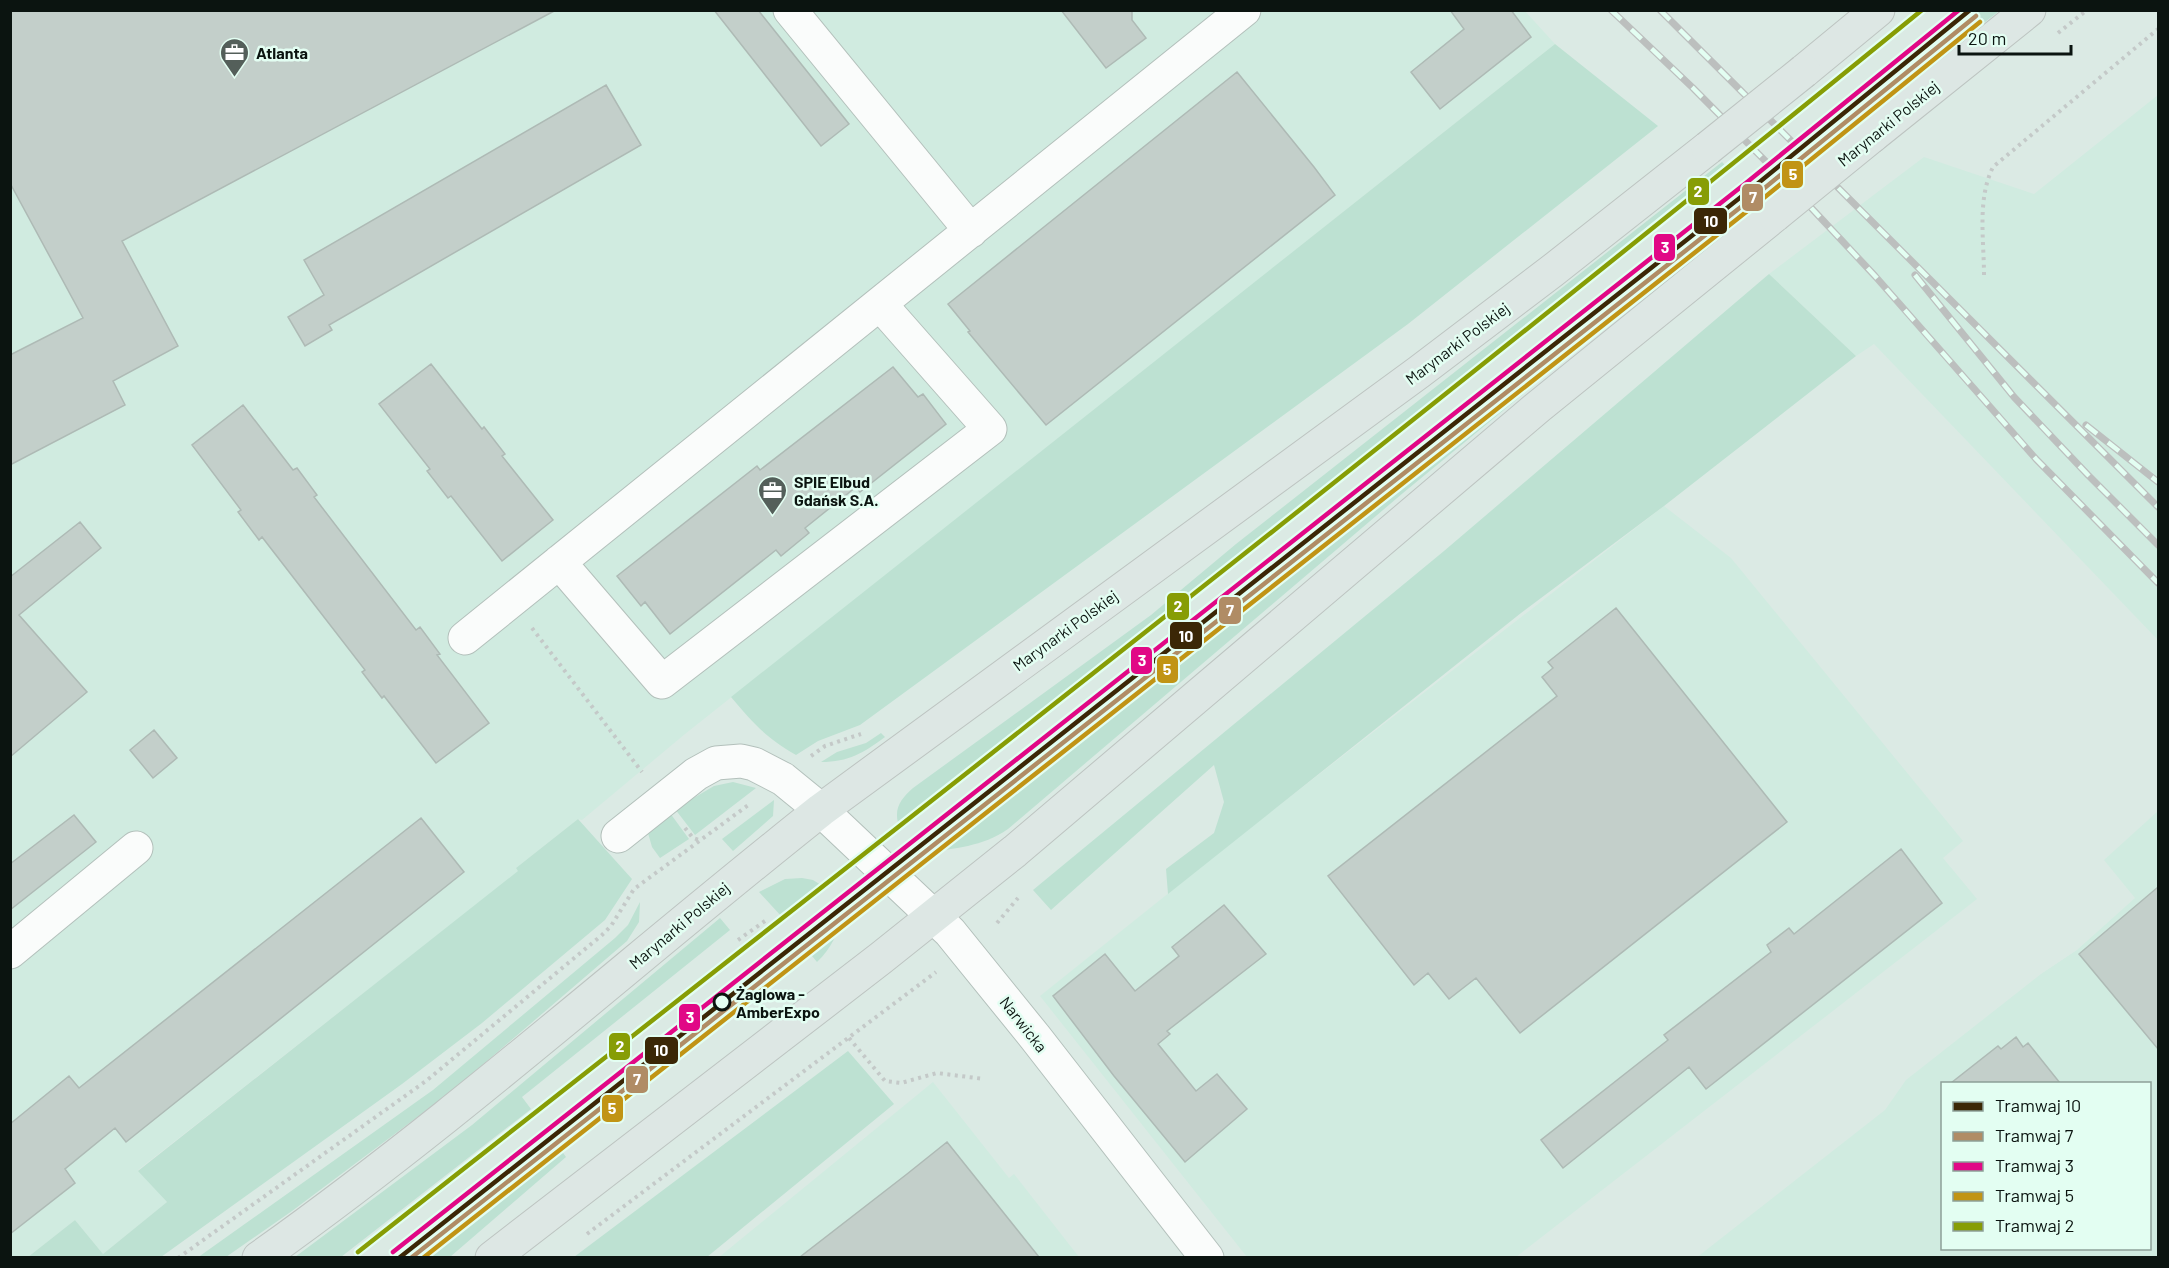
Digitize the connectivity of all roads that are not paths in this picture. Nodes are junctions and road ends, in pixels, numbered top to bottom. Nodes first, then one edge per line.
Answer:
1 (790, 10) edge
2 (1244, 10) edge
3 (1878, 10) edge
4 (2029, 10) edge
5 (971, 231) junction
6 (880, 304) junction
7 (560, 562) junction
8 (465, 638) dead end
9 (821, 810) junction
10 (618, 836) dead end
11 (136, 848) dead end
12 (934, 916) junction
13 (10, 952) edge
14 (259, 1257) edge
15 (492, 1257) edge
16 (1207, 1257) edge

1 - 5 street
2 - 5 street
3 - 9 main road, Marynarki Polskiej, bridge
4 - 12 main road, Marynarki Polskiej, bridge
5 - 6 street
6 - 7 street
6 - 7 street
7 - 8 street
9 - 10 street, Narwicka
9 - 12 street, Narwicka
9 - 14 main road, Marynarki Polskiej
11 - 13 street
12 - 15 main road, Marynarki Polskiej
12 - 16 street, Narwicka

